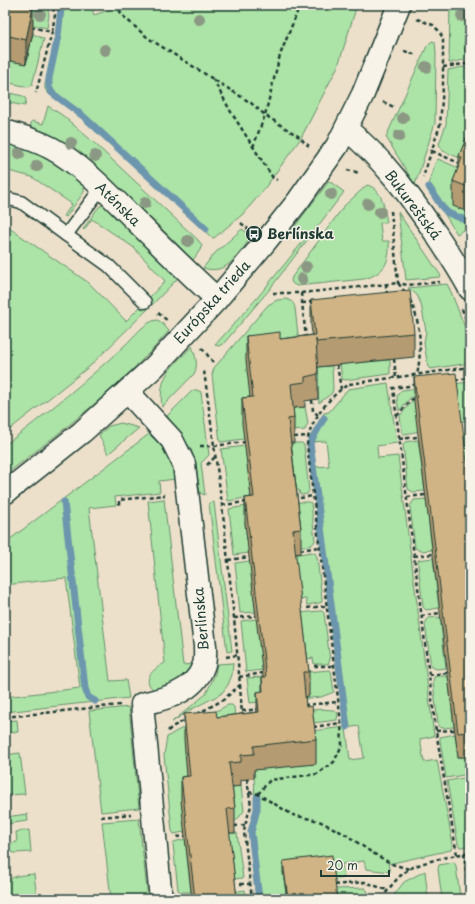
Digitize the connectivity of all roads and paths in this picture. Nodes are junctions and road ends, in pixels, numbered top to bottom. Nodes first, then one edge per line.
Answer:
1 (52, 5) edge
2 (115, 5) edge
3 (300, 5) edge
4 (406, 11) edge
5 (470, 20) edge
6 (29, 27) edge
7 (52, 32) junction
8 (398, 49) dead end
9 (417, 55) dead end
10 (470, 65) edge
11 (443, 66) junction
12 (213, 78) junction
13 (36, 94) dead end
14 (265, 115) junction
15 (346, 129) junction
16 (5, 131) edge
17 (304, 142) dead end
18 (253, 147) junction
19 (460, 156) edge
20 (458, 162) junction
21 (465, 166) edge
22 (345, 169) dead end
23 (363, 173) dead end
24 (277, 180) dead end
25 (102, 188) junction
26 (5, 198) edge
27 (390, 207) dead end
28 (66, 235) junction
29 (440, 282) dead end
30 (398, 283) junction
31 (386, 284) junction
32 (470, 289) edge
33 (301, 293) junction
34 (273, 294) dead end
35 (387, 294) junction
36 (406, 294) edge
37 (382, 295) edge
38 (217, 299) junction
39 (388, 299) edge
40 (409, 299) edge
41 (145, 302) dead end
42 (316, 302) edge
43 (302, 303) junction
44 (154, 310) dead end
45 (169, 321) dead end
46 (306, 339) edge
47 (201, 346) dead end
48 (394, 359) edge
49 (212, 362) dead end
50 (337, 365) edge
51 (470, 368) edge
52 (417, 375) junction
53 (396, 378) junction
54 (470, 378) edge
55 (451, 380) edge
56 (422, 384) edge
57 (341, 389) junction
58 (128, 392) junction
59 (418, 396) edge
60 (312, 400) edge
61 (318, 414) junction
62 (397, 416) junction
63 (309, 436) junction
64 (294, 437) edge
65 (418, 437) edge
66 (399, 440) junction
67 (245, 442) edge
68 (214, 446) dead end
69 (5, 493) edge
70 (188, 495) junction
71 (425, 495) edge
72 (313, 496) junction
73 (406, 497) junction
74 (300, 498) dead end
75 (252, 501) edge
76 (120, 505) dead end
77 (222, 506) dead end
78 (319, 547) junction
79 (300, 550) edge
80 (432, 554) edge
81 (414, 556) junction
82 (249, 557) edge
83 (228, 560) dead end
84 (326, 606) junction
85 (307, 608) dead end
86 (440, 613) edge
87 (256, 616) edge
88 (422, 616) junction
89 (234, 618) dead end
90 (238, 655) dead end
91 (222, 657) dead end
92 (314, 666) dead end
93 (334, 666) junction
94 (263, 673) edge
95 (447, 673) edge
96 (429, 675) junction
97 (239, 677) dead end
98 (240, 685) dead end
99 (338, 702) junction
100 (115, 705) dead end
101 (304, 705) edge
102 (263, 709) edge
103 (242, 711) junction
104 (5, 717) edge
105 (242, 718) edge
106 (341, 723) junction
107 (309, 728) edge
108 (454, 730) edge
109 (436, 732) junction
110 (247, 779) edge
111 (249, 792) junction
112 (258, 794) junction
113 (126, 815) dead end
114 (101, 818) dead end
115 (245, 825) junction
116 (234, 826) edge
117 (470, 852) edge
118 (464, 853) junction
119 (457, 855) junction
120 (409, 869) junction
121 (240, 884) dead end
122 (250, 884) junction
123 (334, 885) edge
124 (388, 890) junction
125 (161, 899) edge
126 (252, 899) edge
127 (382, 899) edge
128 (469, 899) edge

1 - 7 path
2 - 12 path
3 - 14 path
4 - 11 path
4 - 15 street, Európska trieda
5 - 10 path
6 - 7 path
7 - 13 path
8 - 9 path
10 - 11 path
11 - 20 path
12 - 14 path
12 - 18 path
14 - 17 path
14 - 18 path
15 - 32 street, Bukureštská
15 - 38 street, Európska trieda
16 - 25 street, Aténska
18 - 24 path
19 - 20 path
20 - 21 path
22 - 23 path
25 - 28 lane
25 - 38 street, Aténska
26 - 28 lane
27 - 30 path
28 - 41 lane
29 - 30 path
30 - 31 path
30 - 36 path
31 - 33 path
31 - 35 path
33 - 34 path
33 - 43 path
35 - 37 path
35 - 39 path
38 - 58 street, Európska trieda
40 - 52 path
42 - 43 path
43 - 46 path
44 - 45 path
47 - 49 path
48 - 53 path
50 - 57 path
51 - 52 path
52 - 53 path
53 - 57 path
54 - 55 path
56 - 62 path
57 - 61 path
58 - 69 street, Európska trieda
58 - 70 street, Berlínska
59 - 62 path
60 - 61 path
61 - 63 path
62 - 66 path
63 - 64 path
63 - 72 path
65 - 66 path
66 - 73 path
67 - 68 path
70 - 76 path
70 - 125 street, Berlínska
71 - 73 path
72 - 74 path
72 - 78 path
73 - 81 path
75 - 77 path
78 - 79 path
78 - 84 path
80 - 81 path
81 - 88 path
82 - 83 path
84 - 85 path
84 - 93 path
86 - 88 path
87 - 89 path
88 - 96 path
90 - 91 path
92 - 93 path
93 - 99 path
94 - 97 path
95 - 96 path
96 - 109 path
98 - 103 path
99 - 101 path
99 - 106 path
100 - 104 path
102 - 103 path
103 - 105 path
106 - 107 path
106 - 112 path
108 - 109 path
109 - 119 path
110 - 111 path
111 - 112 path
111 - 115 path
112 - 120 path
113 - 114 path
115 - 116 path
115 - 122 path
117 - 118 path
118 - 119 path
118 - 128 path
119 - 120 path
120 - 124 path
121 - 122 path
122 - 126 path
123 - 124 path
124 - 127 path

